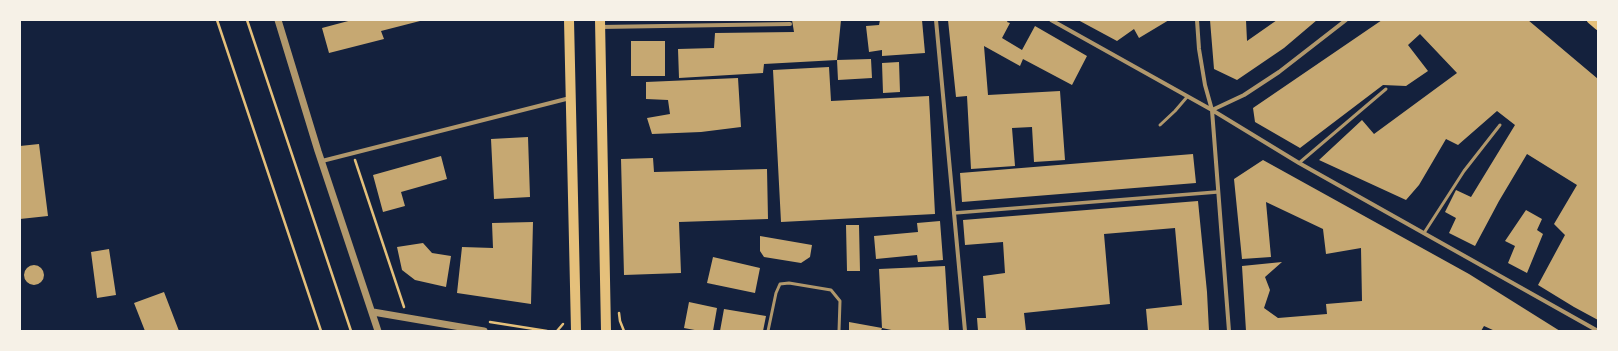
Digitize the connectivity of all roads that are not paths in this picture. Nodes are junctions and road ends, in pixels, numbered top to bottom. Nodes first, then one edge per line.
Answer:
1 (278, 20) edge
2 (569, 20) edge
3 (936, 20) edge
4 (1051, 20) edge
5 (1197, 20) edge
6 (1346, 20) edge
7 (1591, 20) edge
8 (600, 23) edge
9 (790, 24) dead end
10 (1598, 26) edge
11 (1386, 89) dead end
12 (1187, 97) junction
13 (570, 98) junction
14 (1212, 110) junction
15 (1160, 125) dead end
16 (1500, 125) dead end
17 (322, 162) junction
18 (1299, 163) junction
19 (1217, 192) junction
20 (954, 213) junction
21 (1424, 233) junction
22 (373, 312) junction
23 (378, 331) edge
24 (484, 331) edge
25 (576, 331) edge
26 (606, 331) edge
27 (768, 331) edge
28 (839, 331) edge
29 (965, 331) edge
30 (1229, 331) edge
31 (1598, 331) edge

1 - 17 street
2 - 13 main road
3 - 20 street
4 - 12 street
5 - 14 street
6 - 14 street
7 - 10 main road
8 - 9 street
8 - 26 main road
11 - 18 lane
12 - 14 street
12 - 15 lane
13 - 17 street
13 - 25 main road
14 - 18 street
14 - 19 street
16 - 21 lane
17 - 22 street
18 - 21 street
19 - 20 street
19 - 30 street
20 - 29 street
21 - 31 street
22 - 23 street
22 - 24 street
27 - 28 lane

